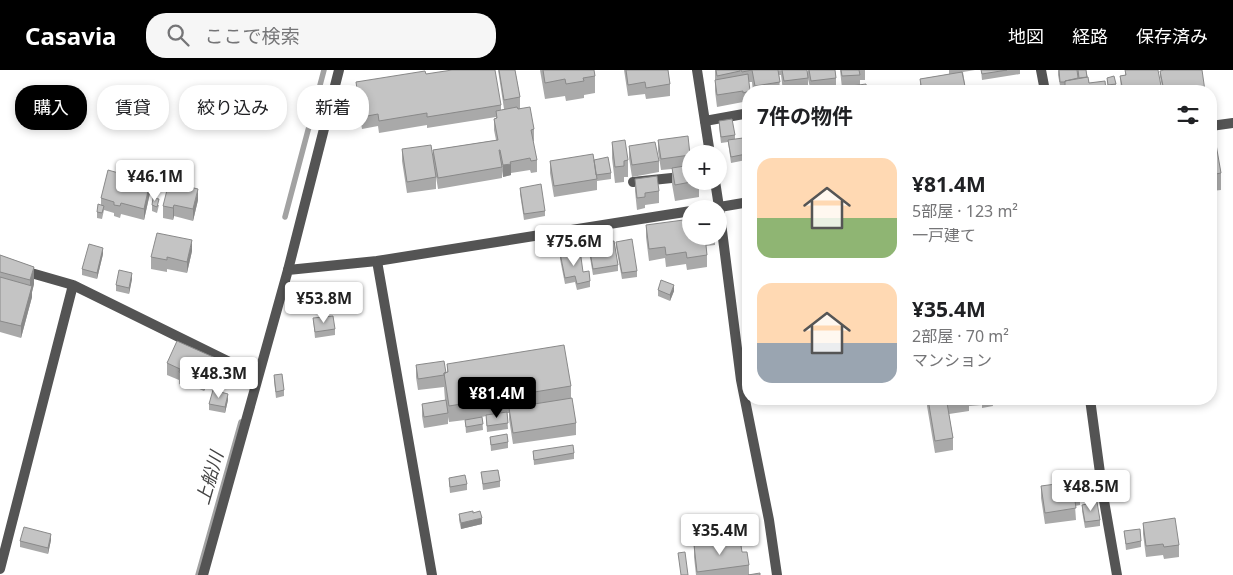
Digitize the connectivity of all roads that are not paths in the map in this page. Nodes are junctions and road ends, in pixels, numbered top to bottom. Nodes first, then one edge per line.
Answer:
1 (339, 70) edge
2 (697, 70) edge
3 (1042, 70) edge
4 (1044, 85) edge
5 (742, 115) edge
6 (705, 121) junction
7 (1233, 123) edge
8 (1217, 125) edge
9 (709, 145) edge
10 (682, 177) edge
11 (633, 182) edge
12 (742, 203) edge
13 (727, 206) edge
14 (682, 212) edge
15 (724, 245) edge
16 (377, 261) junction
17 (0, 264) edge
18 (288, 270) junction
19 (73, 285) junction
20 (258, 376) junction
21 (742, 385) edge
22 (746, 405) edge
23 (1091, 405) edge
24 (0, 569) edge
25 (203, 575) edge
26 (432, 575) edge
27 (777, 575) edge
28 (1117, 575) edge

1 - 18 street
2 - 6 street
3 - 4 street
5 - 6 street
6 - 9 street
7 - 8 street
10 - 11 street
12 - 13 street
14 - 16 street
15 - 21 street
16 - 18 street
16 - 26 street
17 - 19 street
18 - 20 street
19 - 20 street
19 - 24 street
20 - 25 street
22 - 27 street
23 - 28 street

